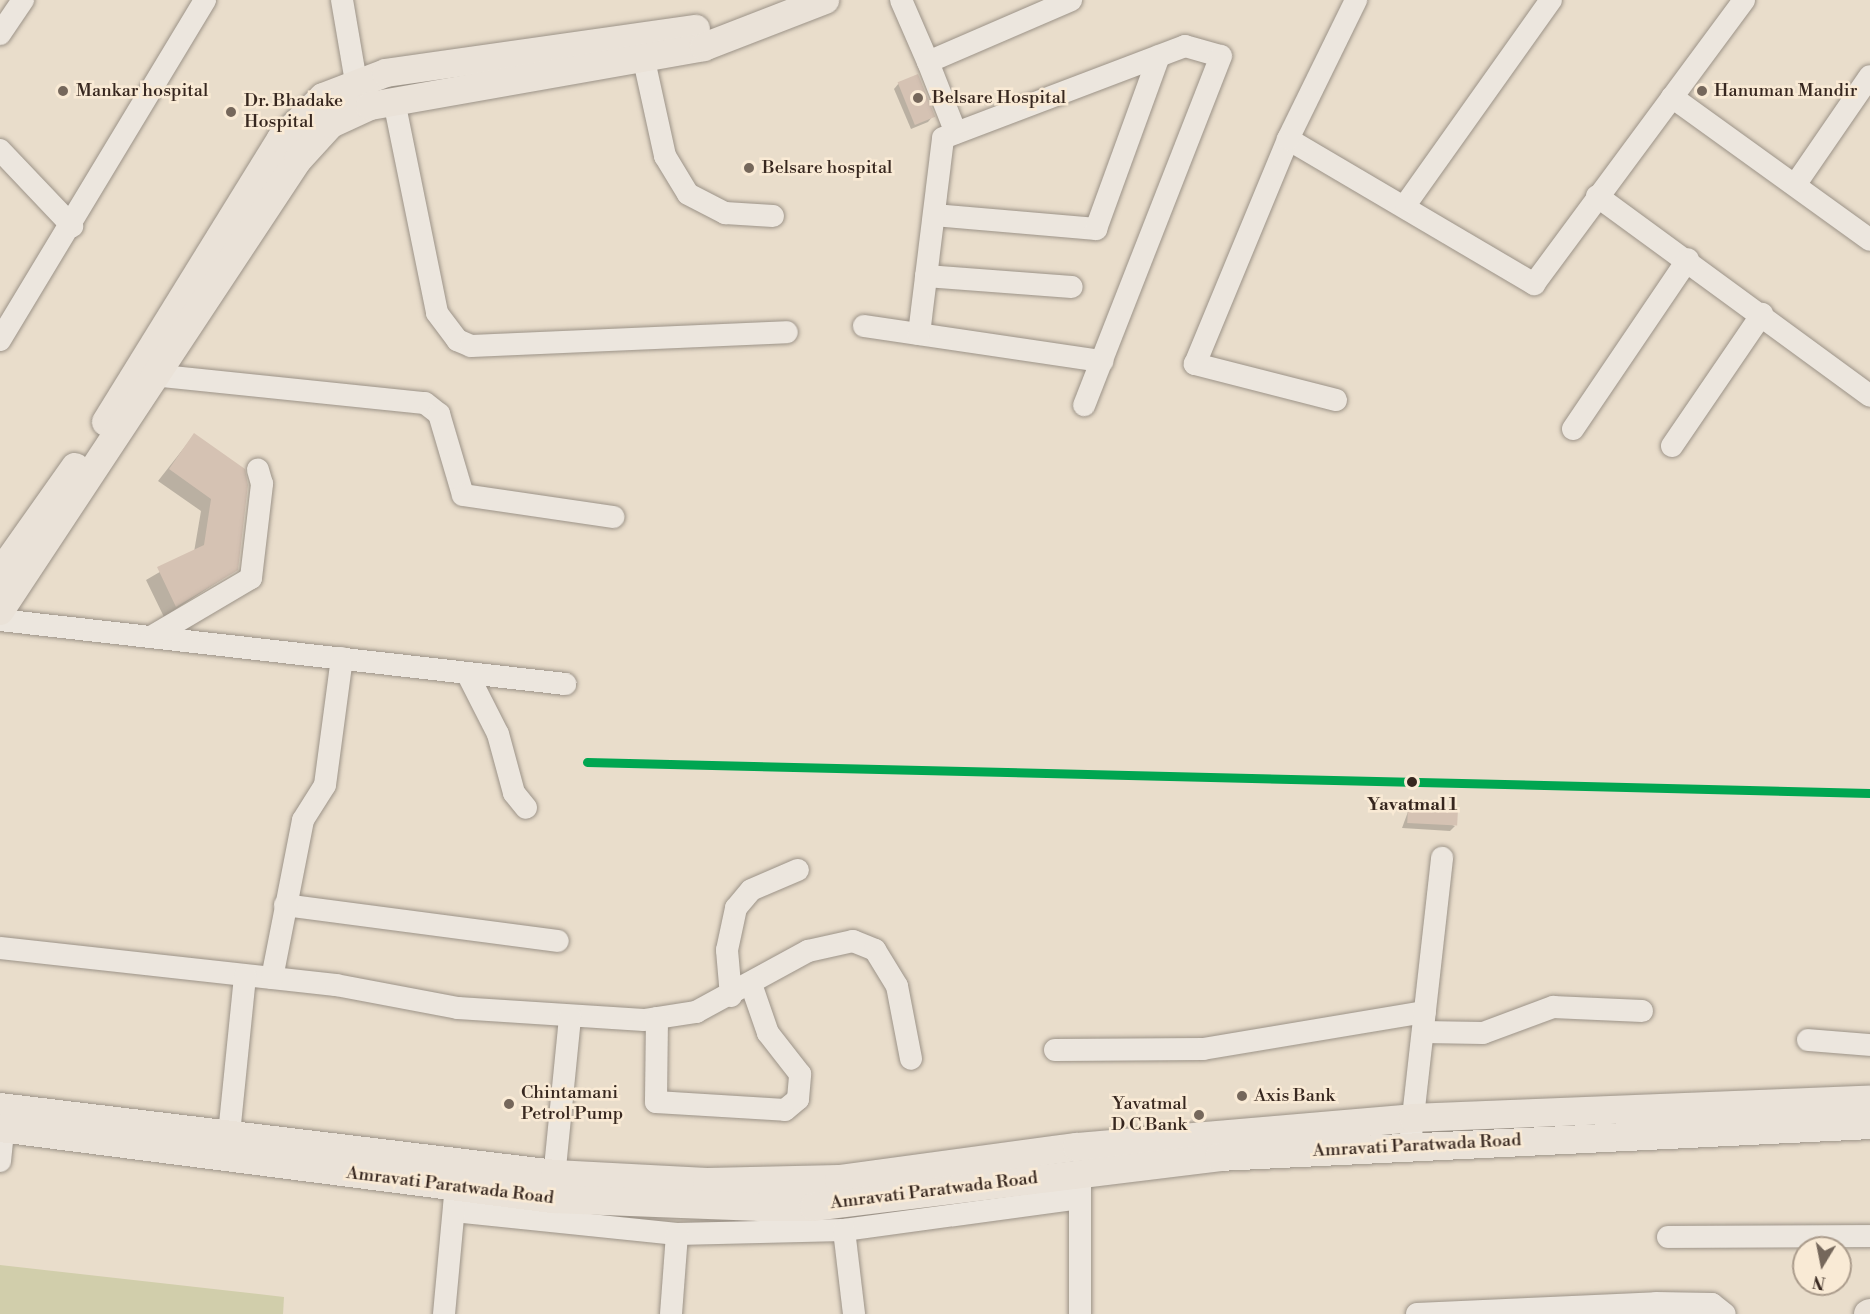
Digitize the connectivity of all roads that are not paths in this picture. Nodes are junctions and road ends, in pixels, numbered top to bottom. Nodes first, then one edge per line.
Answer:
1 (23, 0) edge
2 (205, 0) edge
3 (342, 0) edge
4 (777, 0) edge
5 (825, 0) edge
6 (901, 0) edge
7 (1071, 0) edge
8 (1356, 0) edge
9 (1551, 0) edge
10 (1744, 0) edge
11 (0, 34) edge
12 (641, 50) junction
13 (1159, 56) junction
14 (928, 62) junction
15 (1870, 76) edge
16 (354, 81) junction
17 (1672, 97) junction
18 (394, 101) junction
19 (362, 109) junction
20 (956, 134) junction
21 (1288, 139) junction
22 (0, 150) edge
23 (1796, 185) junction
24 (1597, 196) junction
25 (1406, 204) junction
26 (934, 215) junction
27 (773, 216) dead end
28 (72, 226) junction
29 (1870, 240) edge
30 (1688, 259) junction
31 (926, 276) junction
32 (1072, 287) dead end
33 (1762, 314) junction
34 (864, 326) dead end
35 (787, 332) dead end
36 (919, 334) junction
37 (0, 340) edge
38 (1102, 362) junction
39 (147, 374) junction
40 (1870, 396) edge
41 (1336, 400) dead end
42 (1084, 405) dead end
43 (1573, 429) dead end
44 (1672, 446) dead end
45 (258, 470) dead end
46 (612, 517) dead end
47 (0, 573) edge
48 (0, 611) edge
49 (0, 620) edge
50 (151, 637) junction
51 (342, 658) junction
52 (467, 673) junction
53 (566, 684) dead end
54 (526, 808) dead end
55 (1442, 858) dead end
56 (798, 870) dead end
57 (285, 904) junction
58 (558, 941) dead end
59 (0, 948) edge
60 (245, 976) junction
61 (272, 978) junction
62 (752, 987) junction
63 (731, 996) junction
64 (1642, 1011) dead end
65 (570, 1017) junction
66 (657, 1018) junction
67 (1424, 1022) junction
68 (1808, 1040) dead end
69 (1870, 1045) edge
70 (1055, 1050) dead end
71 (911, 1059) dead end
72 (1870, 1100) edge
73 (2, 1118) edge
74 (1870, 1125) edge
75 (1412, 1131) junction
76 (229, 1134) junction
77 (0, 1161) edge
78 (1080, 1185) junction
79 (457, 1186) junction
80 (554, 1186) junction
81 (844, 1230) junction
82 (678, 1234) junction
83 (1870, 1236) edge
84 (1668, 1237) dead end
85 (1652, 1309) edge
86 (1714, 1311) edge
87 (1507, 1312) edge
88 (444, 1314) edge
89 (671, 1314) edge
90 (854, 1314) edge
91 (1080, 1314) edge
92 (1417, 1314) edge

1 - 11 street
2 - 28 street
3 - 16 street
4 - 12 main road
5 - 12 main road
6 - 14 street
7 - 14 street
8 - 21 street
9 - 25 street
10 - 17 street
12 - 16 main road
12 - 18 main road
12 - 27 street
13 - 20 street
13 - 26 street
13 - 38 street
14 - 20 street
15 - 23 street
16 - 19 street
16 - 39 main road
17 - 23 street
17 - 24 street
18 - 19 main road
18 - 35 street
19 - 39 main road
20 - 26 street
21 - 25 street
21 - 41 street
22 - 28 street
23 - 29 street
24 - 25 street
24 - 30 street
26 - 31 street
28 - 37 street
30 - 33 street
30 - 43 street
31 - 32 street
31 - 36 street
33 - 40 street
33 - 44 street
34 - 36 street
36 - 38 street
38 - 42 street
39 - 46 street
39 - 47 main road
39 - 48 main road
45 - 50 street
49 - 50 street
50 - 51 street
51 - 52 street
51 - 57 street
52 - 53 street
52 - 54 street
55 - 67 street
56 - 63 street
57 - 58 street
57 - 61 street
59 - 60 street
60 - 61 street
60 - 76 street
61 - 65 street
62 - 63 street
62 - 66 street
62 - 71 street
63 - 66 street
64 - 67 street
65 - 66 street
65 - 80 street
67 - 70 street
67 - 75 street
68 - 69 street
72 - 75 main road, Amravati Paratwada Road
73 - 76 main road, Amravati Paratwada Road
73 - 77 street
73 - 79 main road, Amravati Paratwada Road
74 - 75 main road, Amravati Paratwada Road
75 - 78 main road, Amravati Paratwada Road
75 - 80 main road, Amravati Paratwada Road
76 - 79 main road, Amravati Paratwada Road
78 - 80 main road, Amravati Paratwada Road
78 - 81 street
78 - 91 street
79 - 80 main road, Amravati Paratwada Road
79 - 82 street
79 - 88 street
81 - 82 street
81 - 90 street
82 - 89 street
83 - 84 street
85 - 86 street
85 - 87 street
87 - 92 street

